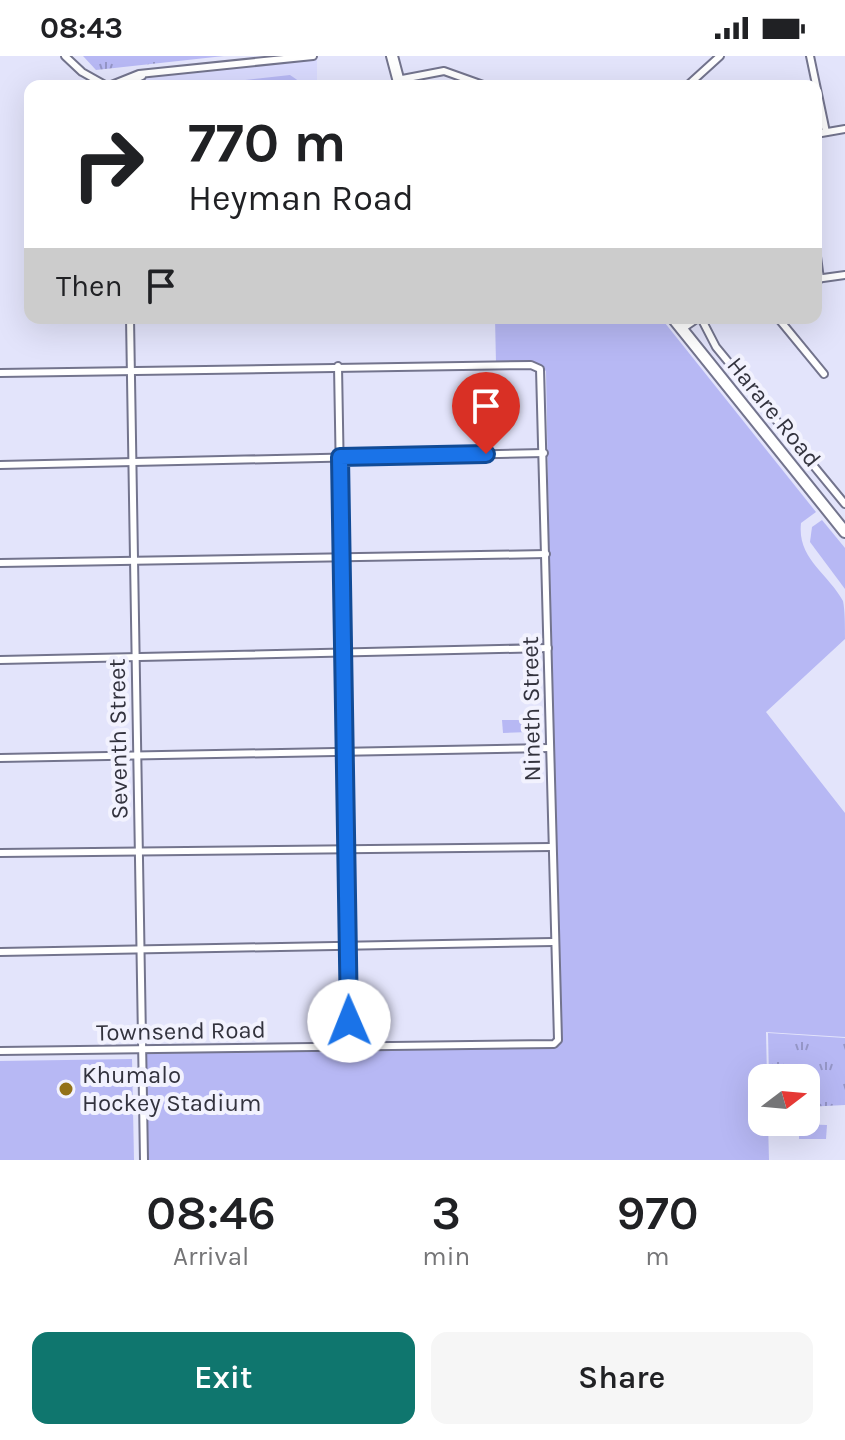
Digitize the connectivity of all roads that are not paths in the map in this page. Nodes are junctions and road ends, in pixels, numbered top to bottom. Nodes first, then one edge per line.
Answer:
1 (65, 56) edge
2 (313, 56) edge
3 (392, 56) edge
4 (720, 56) edge
5 (810, 56) edge
6 (146, 75) junction
7 (97, 80) edge
8 (120, 80) edge
9 (134, 80) edge
10 (397, 80) edge
11 (410, 80) edge
12 (469, 80) edge
13 (694, 80) edge
14 (815, 80) edge
15 (822, 113) edge
16 (845, 129) edge
17 (826, 132) junction
18 (822, 133) edge
19 (845, 275) edge
20 (822, 278) edge
21 (130, 324) edge
22 (678, 324) edge
23 (690, 324) edge
24 (703, 324) edge
25 (783, 324) edge
26 (682, 329) junction
27 (338, 366) junction
28 (131, 371) junction
29 (0, 373) edge
30 (824, 374) dead end
31 (785, 431) junction
32 (772, 441) junction
33 (544, 453) junction
34 (340, 457) junction
35 (131, 463) junction
36 (0, 465) edge
37 (845, 504) edge
38 (845, 532) edge
39 (546, 554) junction
40 (342, 556) junction
41 (134, 562) junction
42 (0, 563) edge
43 (548, 648) junction
44 (343, 654) junction
45 (135, 655) junction
46 (0, 660) edge
47 (550, 748) junction
48 (347, 750) junction
49 (136, 754) junction
50 (0, 758) edge
51 (347, 847) junction
52 (551, 847) junction
53 (138, 851) junction
54 (0, 853) edge
55 (553, 942) junction
56 (348, 947) junction
57 (140, 948) junction
58 (0, 952) edge
59 (554, 1044) joint
60 (350, 1046) junction
61 (142, 1050) junction
62 (0, 1051) edge
63 (144, 1160) edge

1 - 7 street
2 - 6 street
3 - 10 highway
4 - 13 street
5 - 14 street
6 - 8 street
6 - 9 street
11 - 12 street
15 - 17 street
16 - 17 street
17 - 18 street
19 - 20 street
21 - 28 street, Seventh Street
22 - 26 highway, Harare Road
23 - 26 street
24 - 31 street
25 - 30 street
26 - 32 highway, Harare Road
27 - 28 street
27 - 33 street, Nineth Street
27 - 34 street
28 - 29 street
28 - 35 street, Seventh Street
31 - 32 street
31 - 37 street
32 - 38 highway, Harare Road
33 - 34 street
33 - 39 street, Nineth Street
34 - 35 street
34 - 40 street
35 - 36 street
35 - 41 street, Seventh Street
39 - 40 street
39 - 43 street, Nineth Street
40 - 41 street
40 - 44 street
41 - 42 street
41 - 45 street, Seventh Street
43 - 44 street
43 - 47 street, Nineth Street
44 - 45 street
44 - 48 street
45 - 46 street
45 - 49 street, Seventh Street
47 - 48 street
47 - 52 street, Nineth Street
48 - 49 street
48 - 51 street
49 - 50 street
49 - 53 street, Seventh Street
51 - 52 street
51 - 53 street
51 - 56 street
52 - 55 street, Nineth Street
53 - 54 street
53 - 57 street, Seventh Street
55 - 56 street
55 - 59 street, Nineth Street
56 - 57 street
56 - 60 street
57 - 58 street
57 - 61 street, Seventh Street
59 - 60 street, Townsend Road
60 - 61 street, Townsend Road
61 - 62 street, Townsend Road
61 - 63 street, Seventh Street

